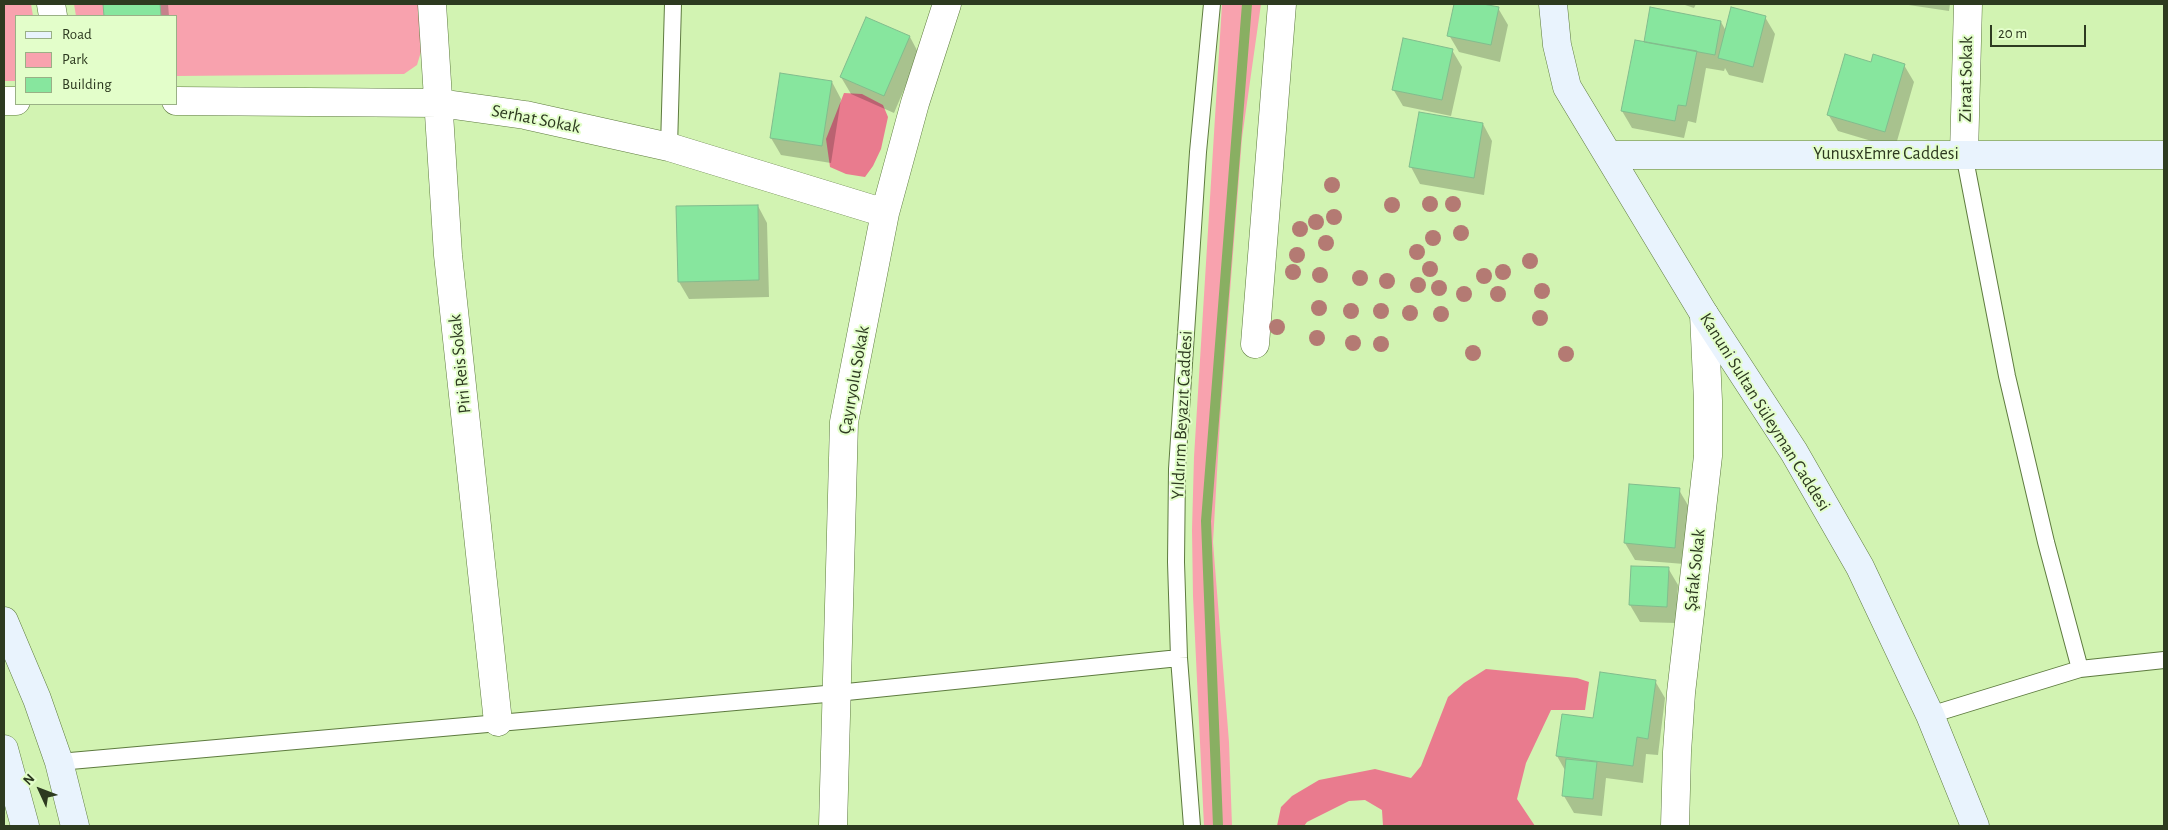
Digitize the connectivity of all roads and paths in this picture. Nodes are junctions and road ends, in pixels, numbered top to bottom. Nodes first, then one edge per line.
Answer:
1 (432, 4) edge
2 (672, 4) edge
3 (947, 4) edge
4 (1212, 4) edge
5 (1282, 4) edge
6 (1553, 4) edge
7 (1968, 4) edge
8 (178, 101) edge
9 (439, 103) junction
10 (669, 147) junction
11 (1964, 154) junction
12 (1608, 155) junction
13 (2164, 155) edge
14 (885, 213) junction
15 (1704, 314) junction
16 (1255, 344) dead end
17 (4, 621) edge
18 (1179, 658) junction
19 (2164, 660) edge
20 (2080, 670) junction
21 (837, 693) junction
22 (1930, 715) junction
23 (498, 722) junction
24 (5, 754) edge
25 (60, 762) junction
26 (25, 826) edge
27 (75, 826) edge
28 (833, 826) edge
29 (1192, 826) edge
30 (1675, 826) edge
31 (1976, 826) edge

1 - 9 street, Piri Reis Sokak
2 - 10 lane
3 - 14 street, Çayıryolu Sokak
4 - 18 lane, Yıldırım Beyazıt Caddesi
5 - 16 street
6 - 12 street, Kanuni Sultan Süleyman Caddesi
7 - 11 street, Ziraat Sokak
8 - 9 street, Serhat Sokak
9 - 10 street, Serhat Sokak
9 - 23 street, Piri Reis Sokak
10 - 14 street, Serhat Sokak
11 - 12 street, YunusxEmre Caddesi
11 - 13 street, YunusxEmre Caddesi
11 - 20 lane
12 - 15 street, Kanuni Sultan Süleyman Caddesi
14 - 21 street, Çayıryolu Sokak
15 - 22 street, Kanuni Sultan Süleyman Caddesi
15 - 30 street, Şafak Sokak
17 - 25 street
18 - 21 lane
18 - 29 lane, Yıldırım Beyazıt Caddesi
19 - 20 lane
20 - 22 lane
21 - 23 lane
21 - 28 street, Çayıryolu Sokak
22 - 31 street, Kanuni Sultan Süleyman Caddesi
23 - 25 lane
24 - 26 street
25 - 27 street

